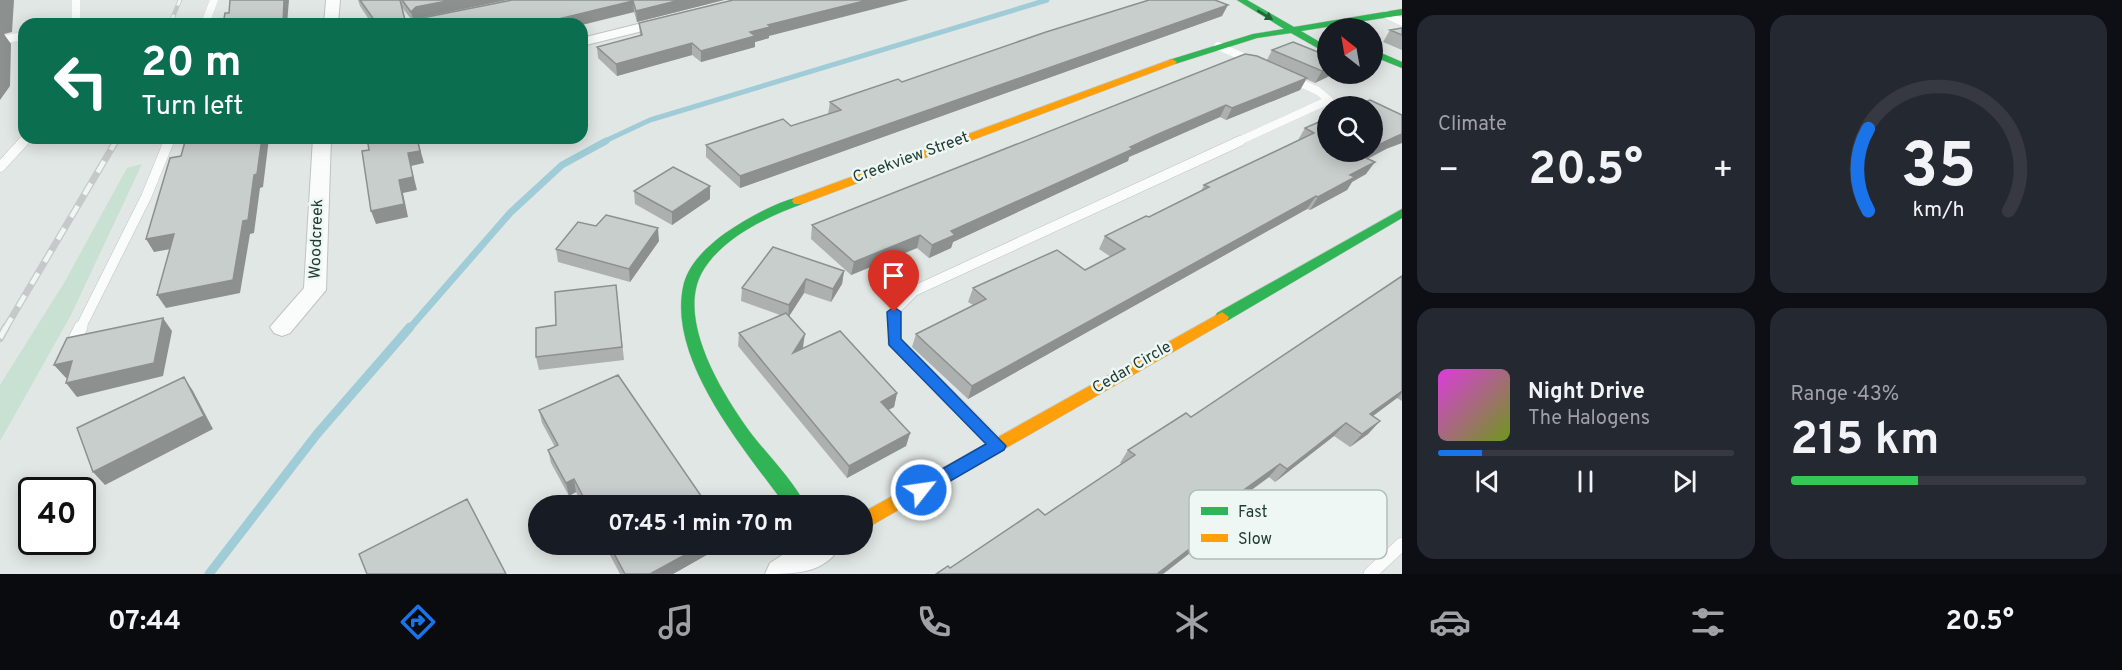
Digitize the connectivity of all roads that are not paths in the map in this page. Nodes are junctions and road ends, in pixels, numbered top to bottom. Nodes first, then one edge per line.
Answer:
1 (76, 0) edge
2 (214, 0) edge
3 (333, 0) edge
4 (1241, 0) edge
5 (1402, 12) edge
6 (1299, 15) dead end
7 (1387, 15) junction
8 (682, 17) edge
9 (76, 18) edge
10 (208, 18) edge
11 (332, 18) edge
12 (1372, 18) edge
13 (1402, 22) edge
14 (1317, 25) edge
15 (1317, 28) edge
16 (1289, 30) junction
17 (18, 37) edge
18 (0, 40) edge
19 (588, 40) edge
20 (1317, 45) edge
21 (1218, 46) junction
22 (1383, 57) edge
23 (1402, 65) edge
24 (1266, 67) edge
25 (1285, 76) edge
26 (21, 144) edge
27 (168, 144) edge
28 (322, 144) edge
29 (0, 166) edge
30 (1402, 213) edge
31 (282, 327) dead end
32 (67, 354) edge
33 (998, 446) junction
34 (789, 495) edge
35 (873, 518) edge
36 (1402, 544) edge
37 (810, 555) edge
38 (1387, 558) edge
39 (1386, 559) edge
40 (781, 574) edge
41 (1370, 574) edge

1 - 9 lane
2 - 10 lane
3 - 11 street
4 -> 16 street
5 - 7 street, Creekview Street
6 - 14 street
7 - 12 street, Creekview Street
7 - 13 lane
8 - 19 street
15 - 16 street, Creekview Street
16 - 20 street
16 - 21 street, Creekview Street
17 - 18 lane
21 - 24 lane
21 - 34 street, Creekview Street
22 - 23 street
25 - 33 lane
26 - 29 lane
27 - 32 lane
28 - 31 street, Woodcreek
30 - 33 street, Cedar Circle
33 - 35 street, Cedar Circle
36 - 38 lane
37 - 40 street
39 - 41 lane

